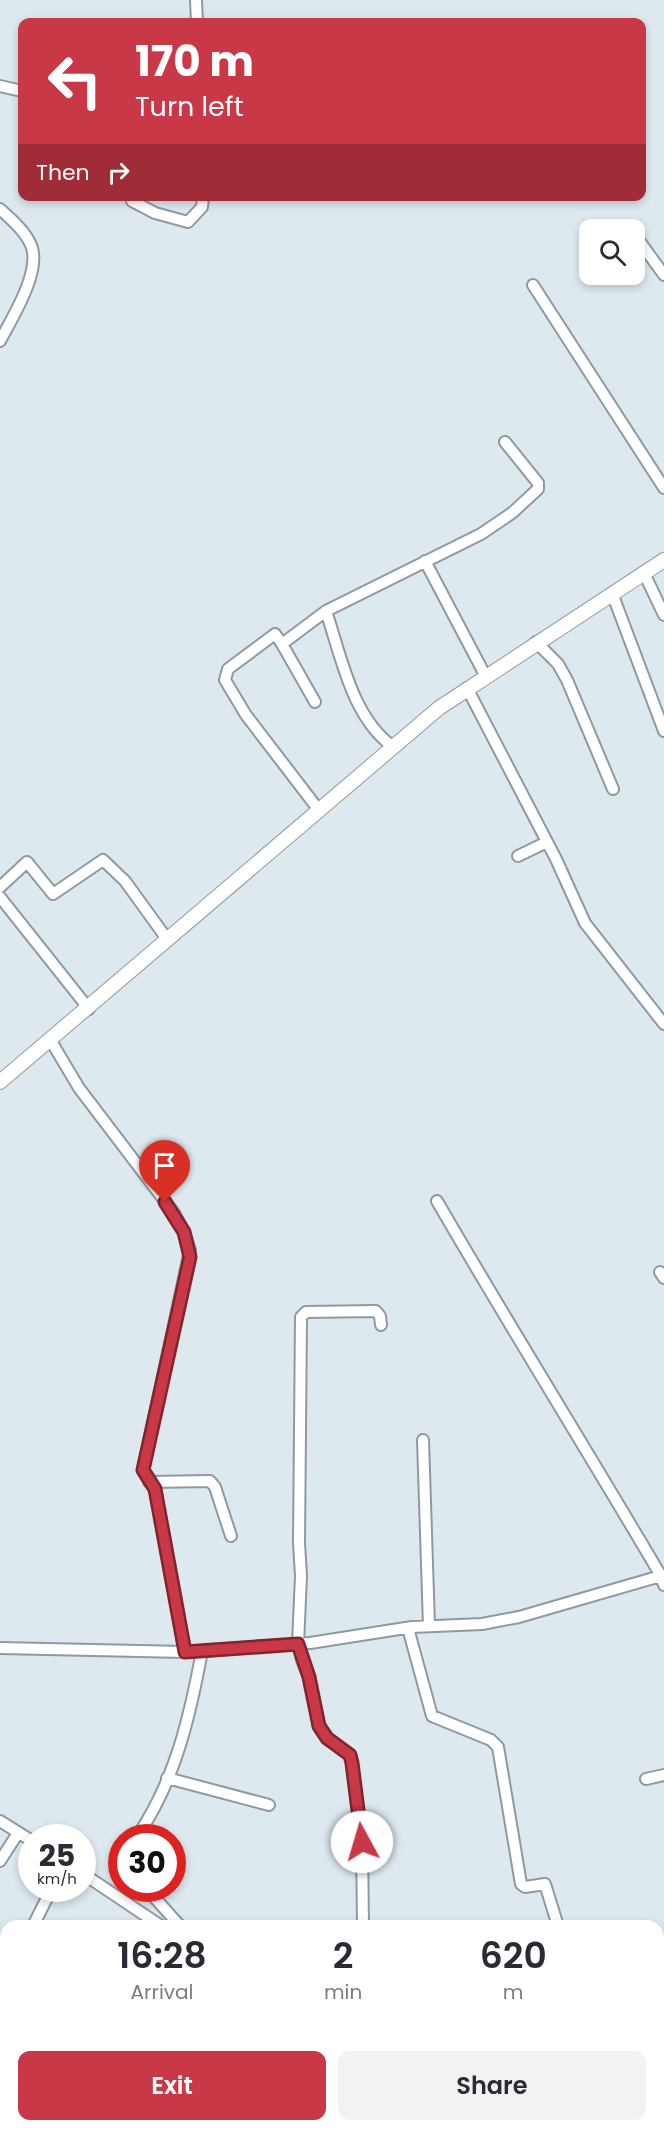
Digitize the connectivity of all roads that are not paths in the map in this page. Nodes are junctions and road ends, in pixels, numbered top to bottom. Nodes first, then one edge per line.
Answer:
1 (196, 0) edge
2 (197, 18) edge
3 (0, 86) edge
4 (18, 90) edge
5 (132, 201) dead end
6 (203, 201) edge
7 (0, 209) edge
8 (645, 249) edge
9 (664, 275) edge
10 (533, 285) dead end
11 (0, 340) edge
12 (505, 442) dead end
13 (664, 488) edge
14 (664, 560) edge
15 (424, 561) junction
16 (644, 573) junction
17 (612, 593) junction
18 (326, 611) junction
19 (664, 615) edge
20 (536, 642) junction
21 (282, 644) junction
22 (485, 675) junction
23 (467, 688) junction
24 (315, 702) dead end
25 (664, 731) edge
26 (392, 746) junction
27 (613, 789) dead end
28 (318, 809) junction
29 (545, 843) junction
30 (518, 856) dead end
31 (0, 887) edge
32 (0, 897) edge
33 (166, 939) junction
34 (89, 1009) junction
35 (664, 1024) edge
36 (51, 1041) junction
37 (0, 1082) edge
38 (437, 1201) dead end
39 (381, 1324) dead end
40 (423, 1440) dead end
41 (149, 1482) junction
42 (231, 1536) dead end
43 (663, 1579) edge
44 (429, 1626) junction
45 (408, 1628) junction
46 (298, 1644) junction
47 (0, 1648) edge
48 (202, 1651) junction
49 (185, 1652) junction
50 (664, 1775) edge
51 (167, 1778) junction
52 (646, 1779) dead end
53 (269, 1805) dead end
54 (0, 1821) edge
55 (145, 1824) edge
56 (18, 1833) joint
57 (0, 1861) edge
58 (96, 1882) edge
59 (45, 1902) edge
60 (159, 1902) edge
61 (36, 1920) edge
62 (152, 1920) edge
63 (175, 1920) edge
64 (363, 1920) edge
65 (556, 1920) edge

1 - 2 street
3 - 4 street
5 - 6 street
7 - 11 street
8 - 9 street
10 - 13 street
12 - 15 street
14 - 16 street
15 - 18 street
15 - 22 street
16 - 17 street
16 - 19 street
17 - 20 street
17 - 25 street
18 - 21 street
18 - 26 street
20 - 22 street
20 - 27 street
21 - 24 street
21 - 28 street
22 - 23 street
23 - 26 street
23 - 29 street
26 - 28 street
28 - 33 street
29 - 30 street
29 - 35 street
31 - 33 street
32 - 34 street
33 - 34 street
34 - 36 street
36 - 37 street
36 - 41 street
38 - 43 street
39 - 46 street
40 - 44 street
41 - 42 street
41 - 49 street
43 - 44 street
44 - 45 street
45 - 46 street
45 - 65 street
46 - 48 street
46 - 64 street
47 - 49 street
48 - 49 street
48 - 51 street
50 - 52 street
51 - 53 street
51 - 55 street
54 - 56 street
56 - 57 street
58 - 62 street
59 - 61 street
60 - 63 street

